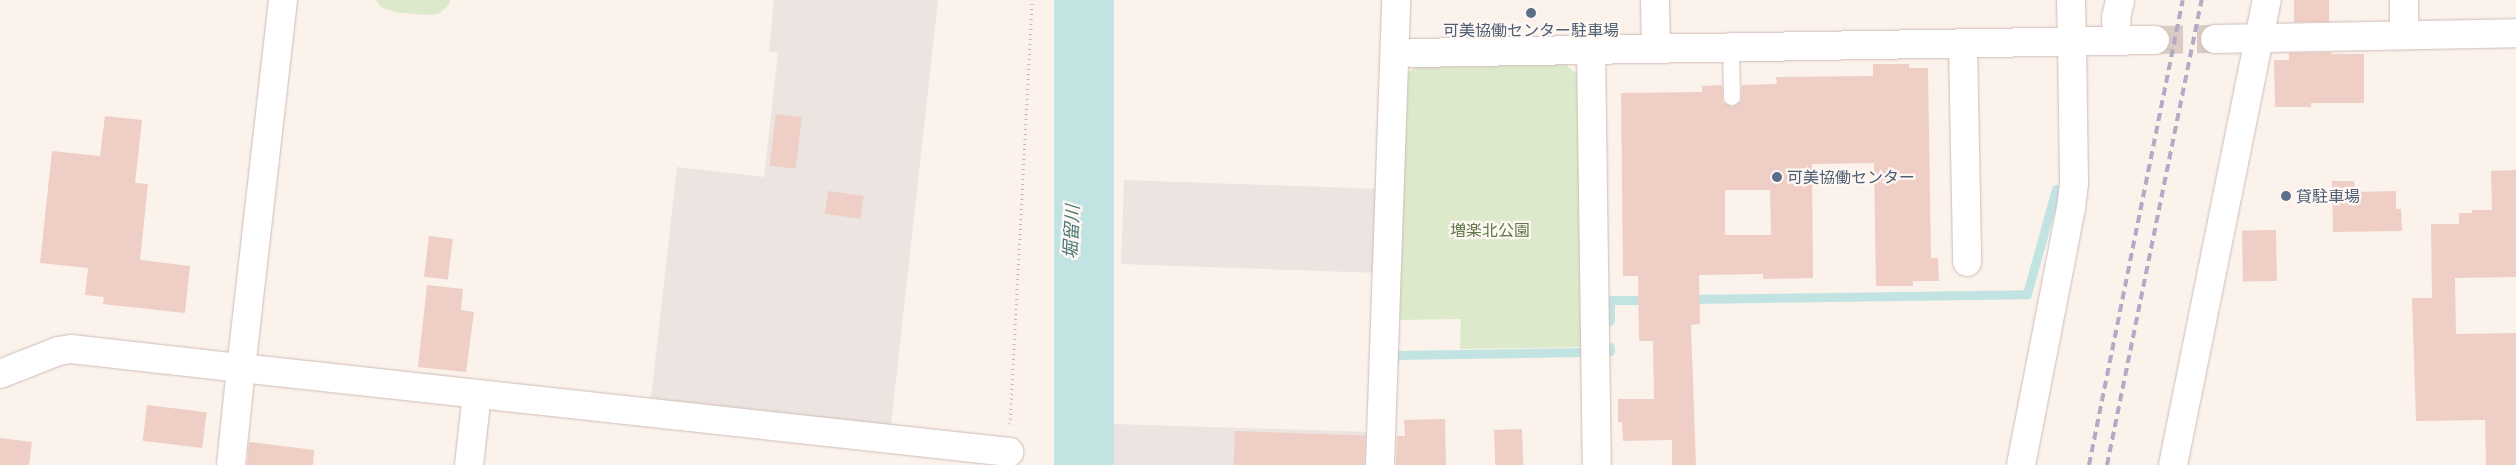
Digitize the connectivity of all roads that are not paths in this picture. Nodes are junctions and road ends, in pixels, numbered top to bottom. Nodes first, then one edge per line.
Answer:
1 (283, 0) edge
2 (1396, 0) edge
3 (1655, 0) edge
4 (2071, 0) edge
5 (2120, 0) edge
6 (2267, 0) edge
7 (2404, 0) edge
8 (2516, 33) edge
9 (2404, 35) junction
10 (2260, 38) junction
11 (2215, 39) tunnel mouth
12 (2155, 40) tunnel mouth
13 (2117, 41) junction
14 (2072, 42) junction
15 (1963, 44) junction
16 (1731, 47) junction
17 (1656, 49) junction
18 (1591, 50) junction
19 (1412, 52) dead end
20 (1732, 97) dead end
21 (1967, 262) dead end
22 (242, 368) junction
23 (0, 374) edge
24 (476, 394) junction
25 (1009, 452) road end
26 (231, 465) edge
27 (468, 465) edge
28 (1380, 465) edge
29 (1598, 465) edge
30 (2021, 465) edge
31 (2173, 465) edge

1 - 22 street
2 - 28 street
3 - 17 street
4 - 14 street
5 - 13 street
6 - 10 street
7 - 9 street
8 - 9 street
9 - 10 street
10 - 11 street
10 - 31 street
12 - 13 street
13 - 14 street
14 - 15 street
14 - 30 street
15 - 16 street
15 - 21 street
16 - 17 street
16 - 20 lane
17 - 18 street
18 - 19 street
18 - 29 street
22 - 23 street
22 - 24 street
22 - 26 street
24 - 25 street
24 - 27 street

